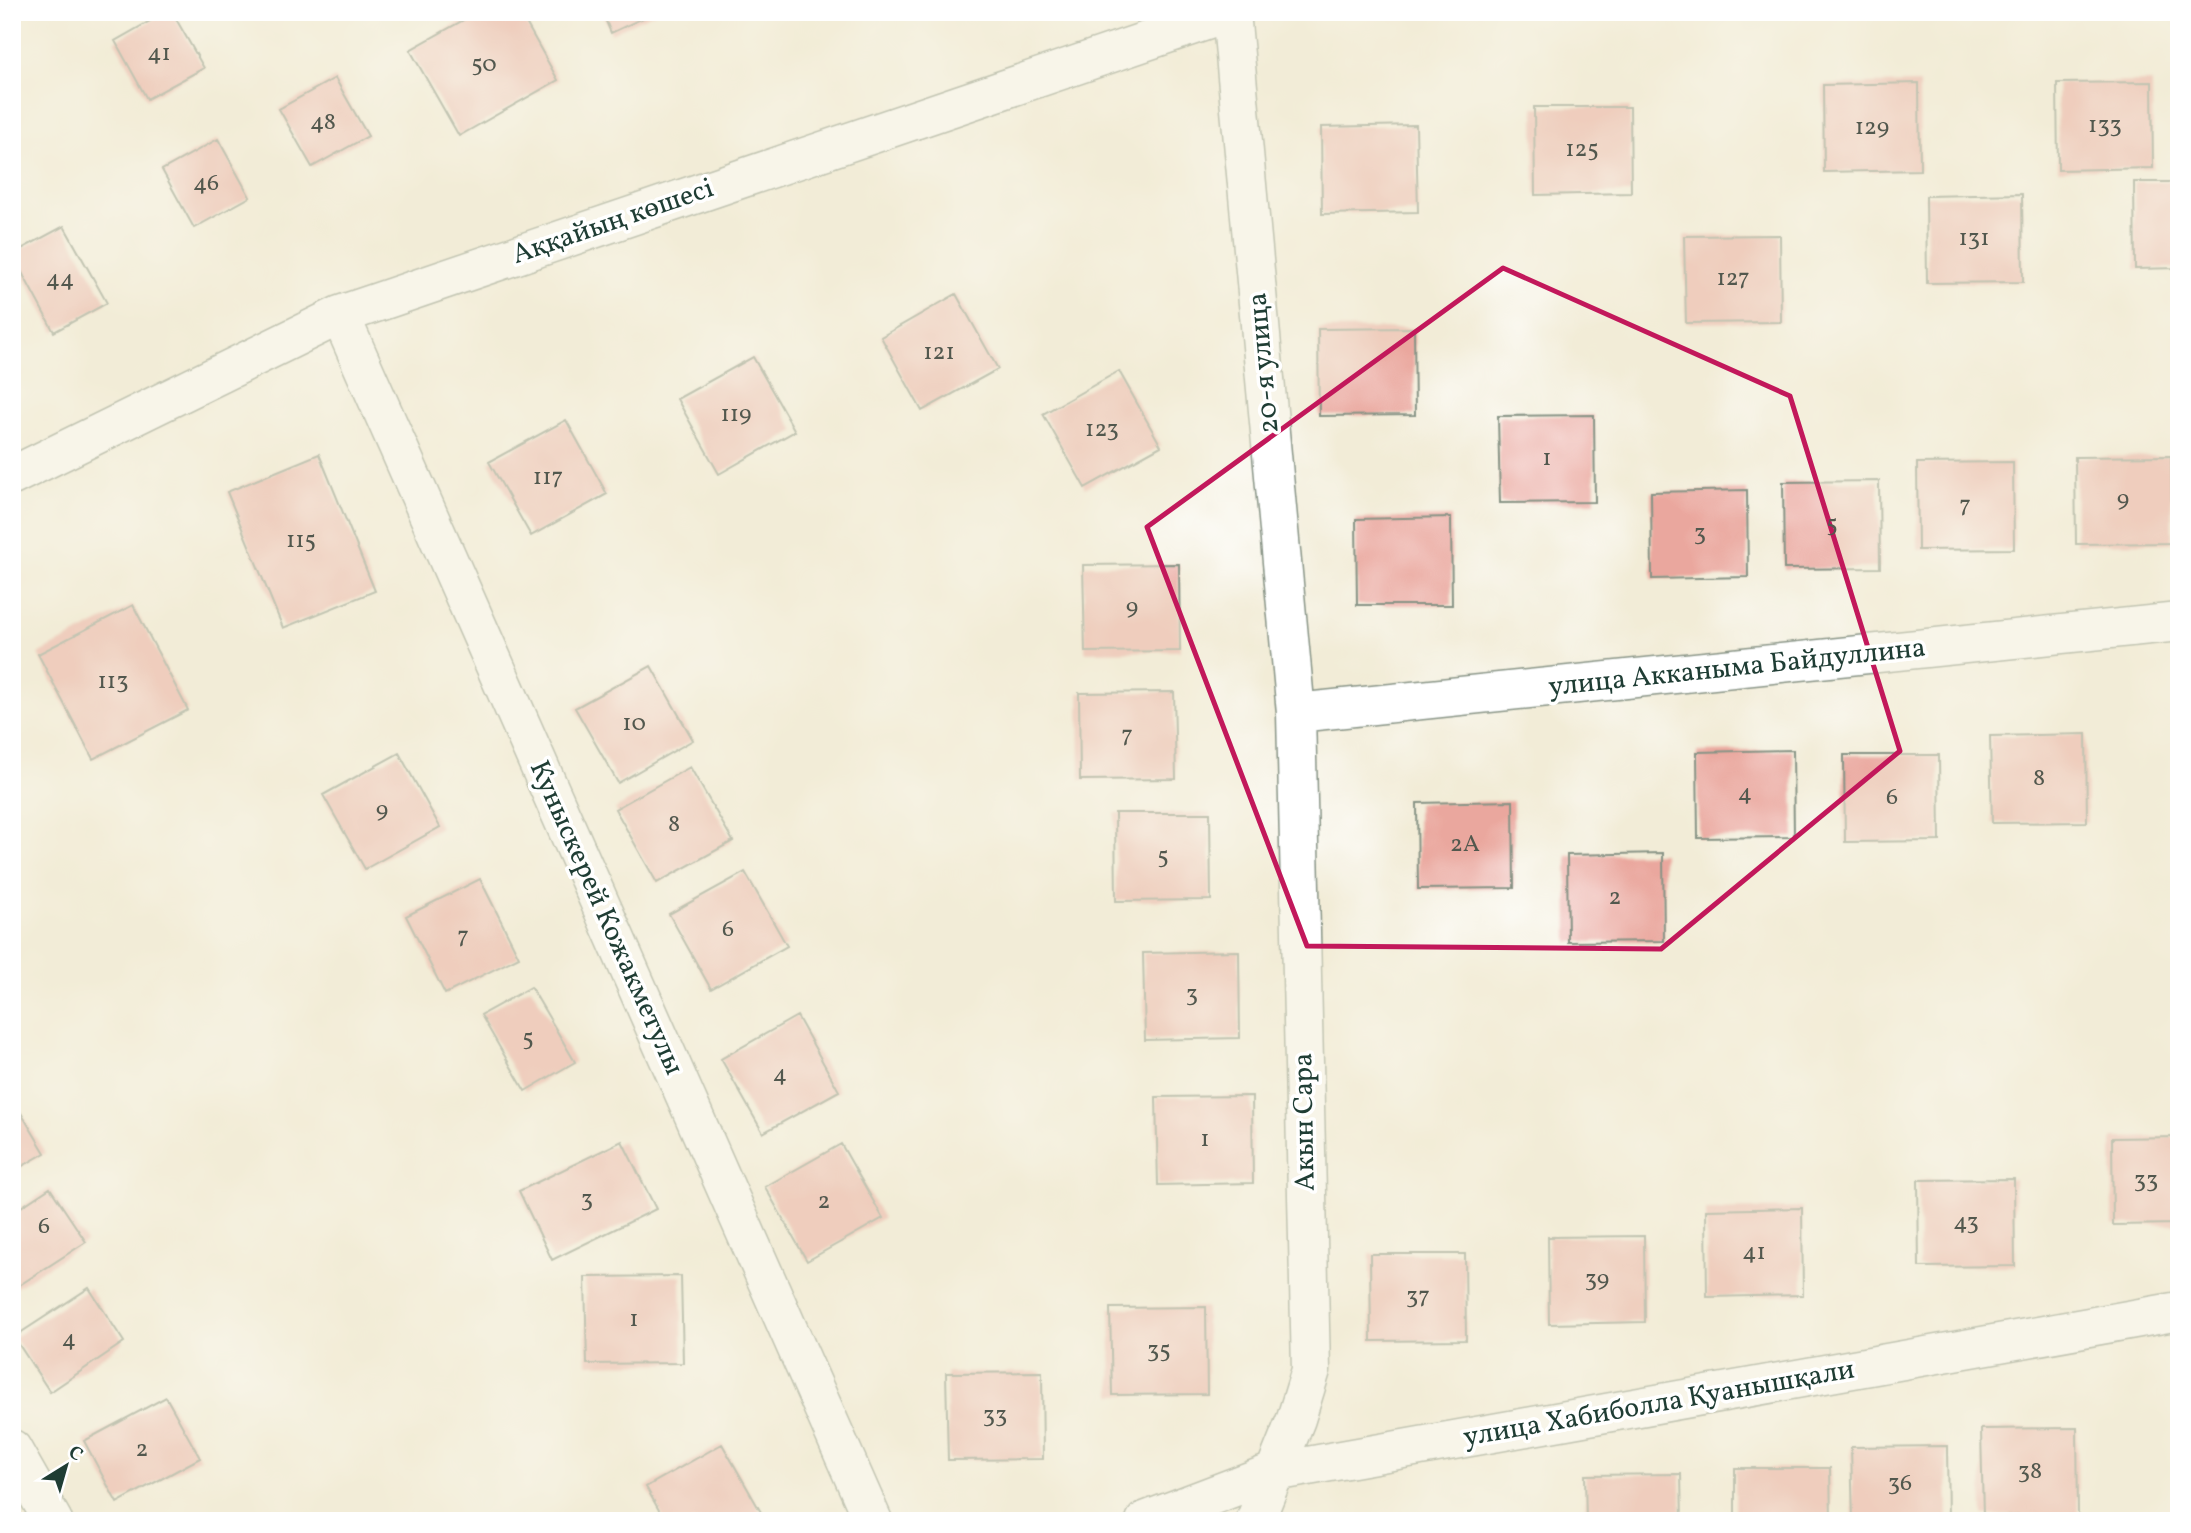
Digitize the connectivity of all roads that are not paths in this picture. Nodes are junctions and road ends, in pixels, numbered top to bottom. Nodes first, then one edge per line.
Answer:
1 (1231, 12) edge
2 (340, 315) junction
3 (12, 476) edge
4 (2179, 622) edge
5 (1296, 713) junction
6 (2179, 1311) edge
7 (12, 1449) edge
8 (1274, 1472) junction
9 (53, 1521) edge
10 (873, 1521) edge
11 (1145, 1521) edge
12 (1255, 1521) edge

1 - 2 street, Аққайың көшесі
1 - 5 street, 20-я улица
2 - 3 street, Аққайың көшесі
2 - 10 street, Куныскерей Кожакметулы
4 - 5 street, улица Акканыма Байдуллина
5 - 8 street, Акын Сара
6 - 8 street, улица Хабиболла Қуанышқали
7 - 9 street
8 - 11 street, улица Хабиболла Қуанышқали
8 - 12 street, Акын Сара

